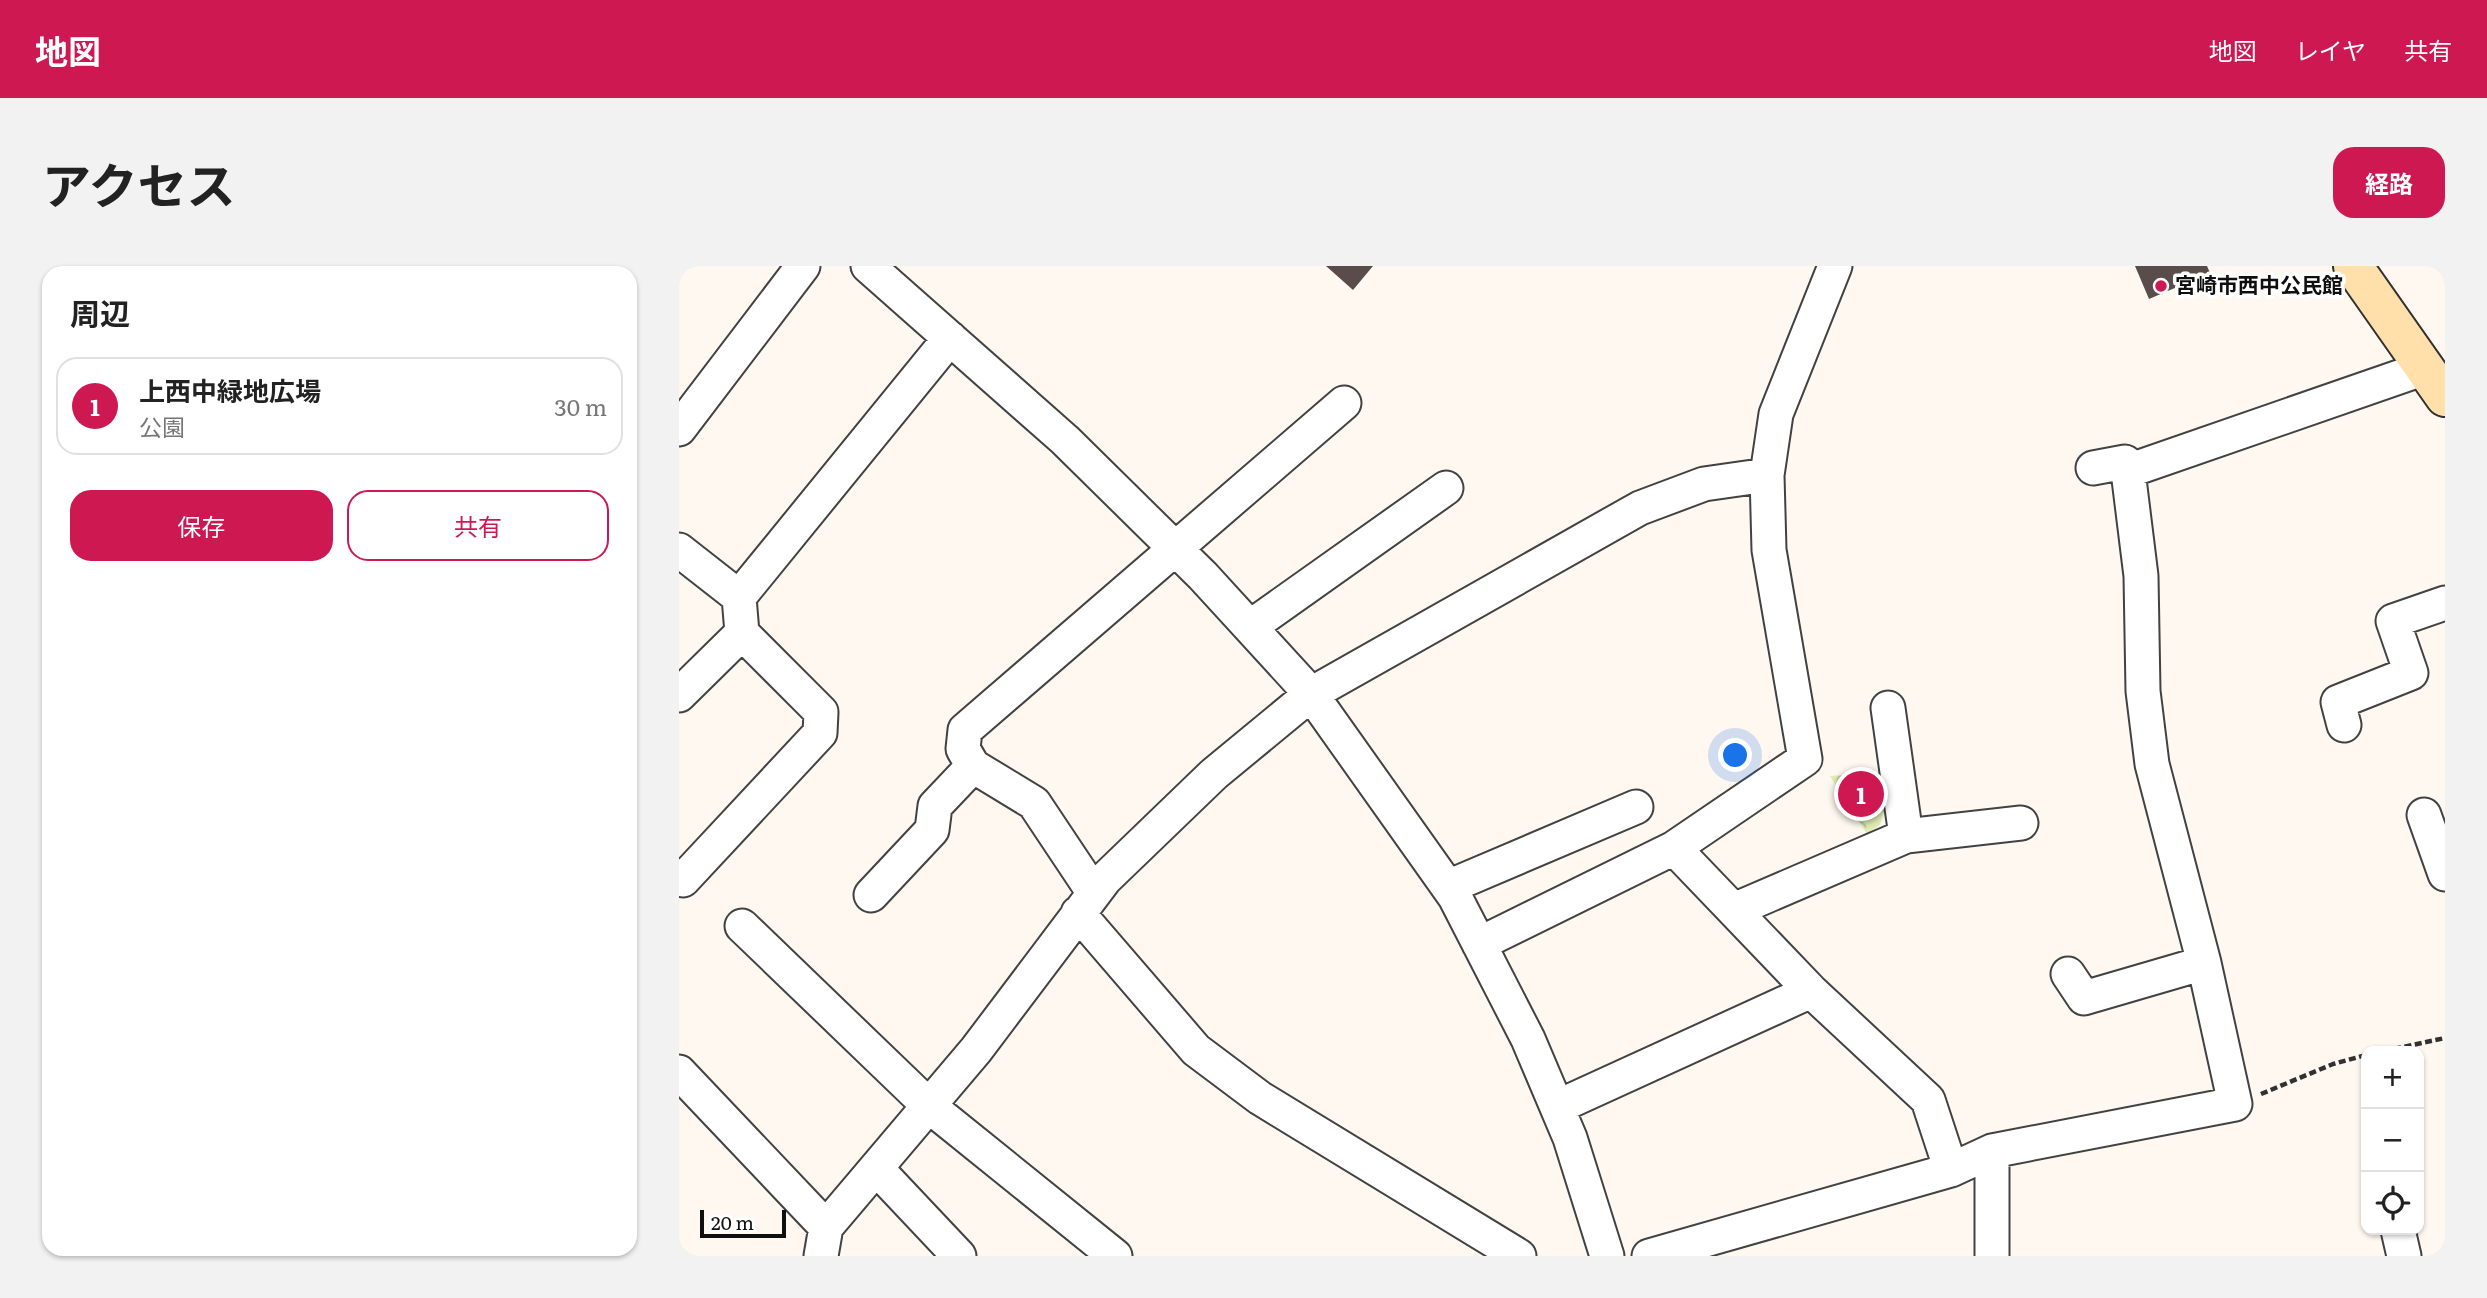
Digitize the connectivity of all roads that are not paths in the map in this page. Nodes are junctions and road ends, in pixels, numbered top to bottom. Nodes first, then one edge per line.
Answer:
1 (803, 266) edge
2 (868, 266) edge
3 (1835, 266) edge
4 (2353, 266) edge
5 (950, 338) junction
6 (2435, 382) edge
7 (1344, 403) dead end
8 (679, 429) edge
9 (2093, 468) dead end
10 (2128, 471) junction
11 (1767, 475) junction
12 (1446, 488) dead end
13 (1175, 548) junction
14 (679, 550) edge
15 (739, 597) junction
16 (2445, 603) edge
17 (1251, 627) junction
18 (742, 633) junction
19 (1311, 694) junction
20 (679, 695) edge
21 (1888, 708) dead end
22 (2344, 725) dead end
23 (973, 766) junction
24 (1636, 807) dead end
25 (2424, 815) dead end
26 (2021, 823) dead end
27 (1906, 836) junction
28 (1674, 848) junction
29 (2445, 874) edge
30 (679, 876) edge
31 (1448, 887) junction
32 (871, 895) dead end
33 (1086, 903) junction
34 (1734, 910) junction
35 (742, 926) dead end
36 (1479, 944) junction
37 (2204, 963) junction
38 (2068, 974) dead end
39 (1811, 991) junction
40 (679, 1072) edge
41 (929, 1106) junction
42 (1557, 1107) junction
43 (1992, 1151) junction
44 (876, 1168) junction
45 (1951, 1170) junction
46 (2399, 1235) edge
47 (824, 1241) edge
48 (959, 1256) edge
49 (1115, 1256) edge
50 (1519, 1256) edge
51 (1607, 1256) edge
52 (1649, 1256) edge
53 (1992, 1256) edge
54 (2403, 1256) edge

1 - 8 street
2 - 5 street
3 - 11 street
4 - 6 street
5 - 13 street
5 - 15 street
6 - 10 street
7 - 13 street
9 - 10 street
10 - 37 street
11 - 19 street
11 - 28 street
12 - 17 street
13 - 17 street
13 - 23 street
14 - 15 street
15 - 18 street
16 - 22 street
17 - 19 street
18 - 20 street
18 - 30 street
19 - 31 street
19 - 33 street
21 - 27 street
23 - 32 street
23 - 33 street
24 - 31 street
25 - 29 street
26 - 27 street
27 - 34 street
28 - 34 street
28 - 36 street
31 - 36 street
33 - 41 street
33 - 50 street
34 - 39 street
35 - 41 street
36 - 42 street
37 - 38 street
37 - 43 street
39 - 42 street
39 - 45 street
40 - 47 street
41 - 44 street
41 - 49 street
42 - 51 street
43 - 45 street
43 - 53 street
44 - 47 street
44 - 48 street
45 - 52 street
46 - 54 street

